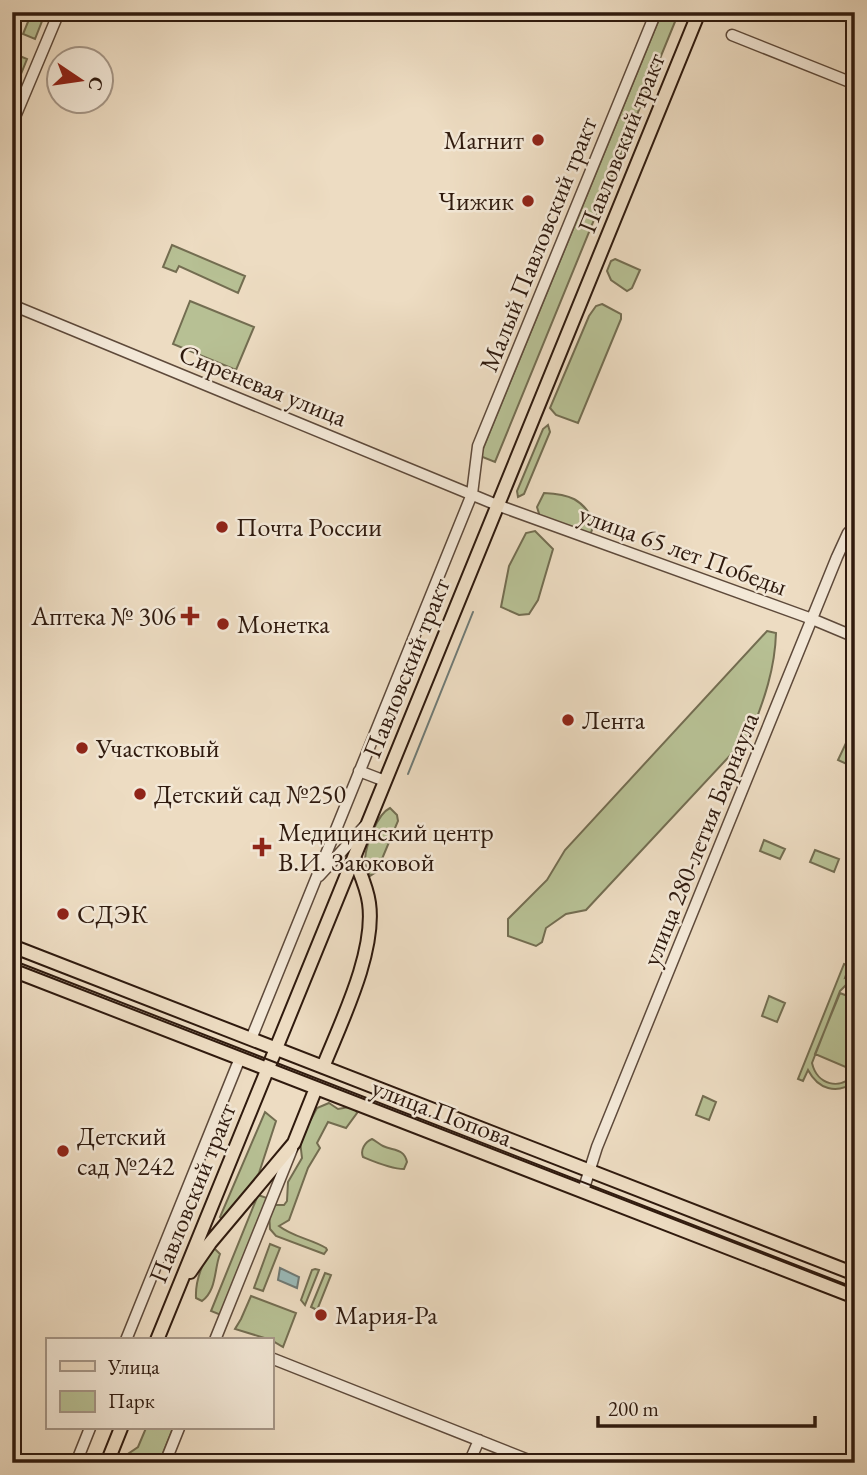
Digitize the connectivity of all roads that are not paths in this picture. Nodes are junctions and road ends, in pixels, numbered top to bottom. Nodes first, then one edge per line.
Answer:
1 (59, 12) edge
2 (656, 12) edge
3 (699, 12) edge
4 (732, 35) dead end
5 (855, 84) edge
6 (12, 124) edge
7 (12, 305) edge
8 (472, 494) junction
9 (497, 505) junction
10 (855, 526) edge
11 (812, 619) junction
12 (855, 637) edge
13 (359, 771) junction
14 (385, 781) junction
15 (368, 822) junction
16 (354, 857) junction
17 (313, 882) junction
18 (12, 946) edge
19 (42, 958) junction
20 (12, 970) edge
21 (35, 978) junction
22 (251, 1039) junction
23 (275, 1049) junction
24 (240, 1058) junction
25 (323, 1067) junction
26 (267, 1069) junction
27 (316, 1088) junction
28 (491, 1133) junction
29 (294, 1143) junction
30 (483, 1152) junction
31 (588, 1170) junction
32 (583, 1191) junction
33 (855, 1274) edge
34 (855, 1297) edge
35 (173, 1299) junction
36 (127, 1338) edge
37 (158, 1338) edge
38 (219, 1338) edge
39 (273, 1359) edge
40 (89, 1430) edge
41 (120, 1430) edge
42 (178, 1430) edge
43 (479, 1440) junction
44 (76, 1463) edge
45 (107, 1463) edge
46 (165, 1463) edge
47 (469, 1463) edge
48 (536, 1463) edge

1 - 6 street
2 - 8 street, Малый Павловский тракт
3 - 9 main road, Павловский тракт
4 - 5 street
7 - 8 street, Сиреневая улица
8 - 9 street, Сиреневая улица
8 - 13 street, Малый Павловский тракт
9 - 11 street, улица 65 лет Победы
9 - 14 main road, Павловский тракт
10 - 11 street, улица 280-летия Барнаула
11 - 12 street, улица 65 лет Победы
11 - 31 street, улица 280-летия Барнаула
13 - 14 street
13 - 17 street, Малый Павловский тракт
14 - 15 main road, Павловский тракт
15 - 16 main road, Павловский тракт
15 - 17 street
16 - 23 main road, Павловский тракт
16 - 25 main road
17 - 22 street, Малый Павловский тракт
18 - 19 main road, улица Попова
19 - 21 main road
19 - 22 main road, улица Попова
20 - 21 main road, улица Попова
21 - 24 main road, улица Попова
22 - 23 main road, улица Попова
23 - 25 main road, улица Попова
23 - 26 main road, Павловский тракт
24 - 26 main road, улица Попова
24 - 36 street
25 - 28 main road, улица Попова
26 - 27 main road, улица Попова
26 - 35 main road, Павловский тракт
27 - 29 main road
27 - 30 main road, улица Попова
28 - 30 main road
28 - 31 main road, улица Попова
29 - 35 main road
29 - 38 street
30 - 32 main road, улица Попова
31 - 32 street, улица 280-летия Барнаула
31 - 33 main road, улица Попова
32 - 34 main road, улица Попова
35 - 37 main road, Павловский тракт
39 - 43 street
40 - 44 street
41 - 45 main road
42 - 46 street
43 - 47 street
43 - 48 street

